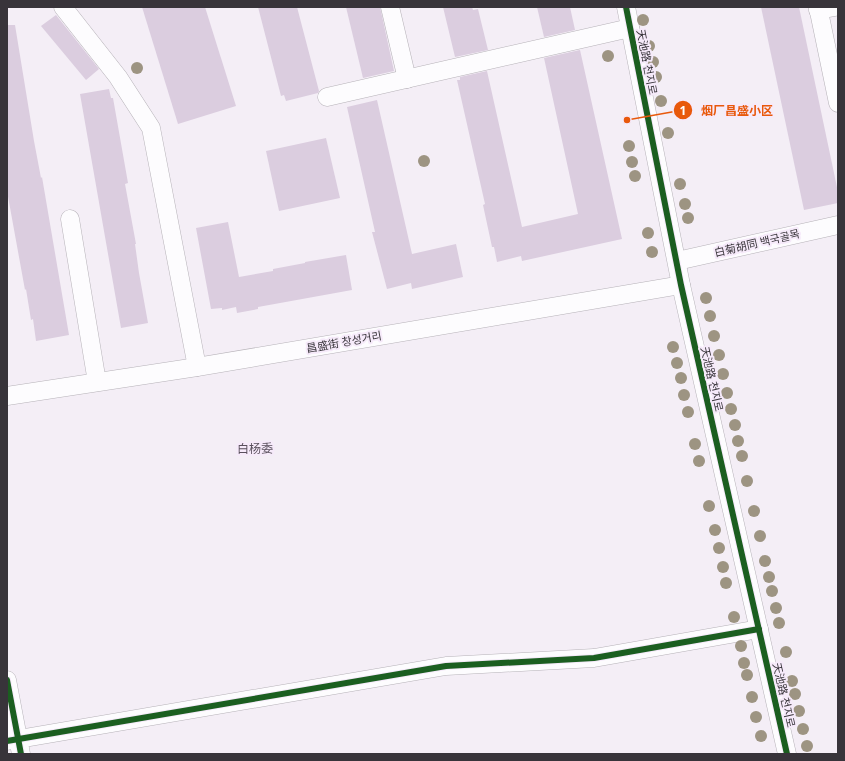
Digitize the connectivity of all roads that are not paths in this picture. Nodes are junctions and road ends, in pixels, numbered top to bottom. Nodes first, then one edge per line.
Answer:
1 (63, 7) edge
2 (390, 7) edge
3 (626, 7) edge
4 (824, 8) edge
5 (630, 28) junction
6 (407, 79) junction
7 (327, 97) dead end
8 (838, 103) edge
9 (70, 219) dead end
10 (838, 225) edge
11 (677, 261) junction
12 (681, 285) junction
13 (197, 367) junction
14 (97, 382) junction
15 (7, 396) edge
16 (758, 629) junction
17 (7, 680) edge
18 (15, 744) edge
19 (787, 754) edge

1 - 13 street
2 - 6 street
3 - 5 street, 天池路 천지로
4 - 8 street
5 - 6 street
5 - 11 street, 天池路 천지로
6 - 7 street
9 - 14 street
10 - 11 street, 白菊胡同 백국골목
11 - 12 street, 天池路 천지로
12 - 13 street, 昌盛街 창성거리
12 - 16 street, 天池路 천지로
13 - 14 street, 昌盛街 창성거리
14 - 15 street, 昌盛街 창성거리
16 - 18 street
16 - 19 street, 天池路 천지로
17 - 18 street

